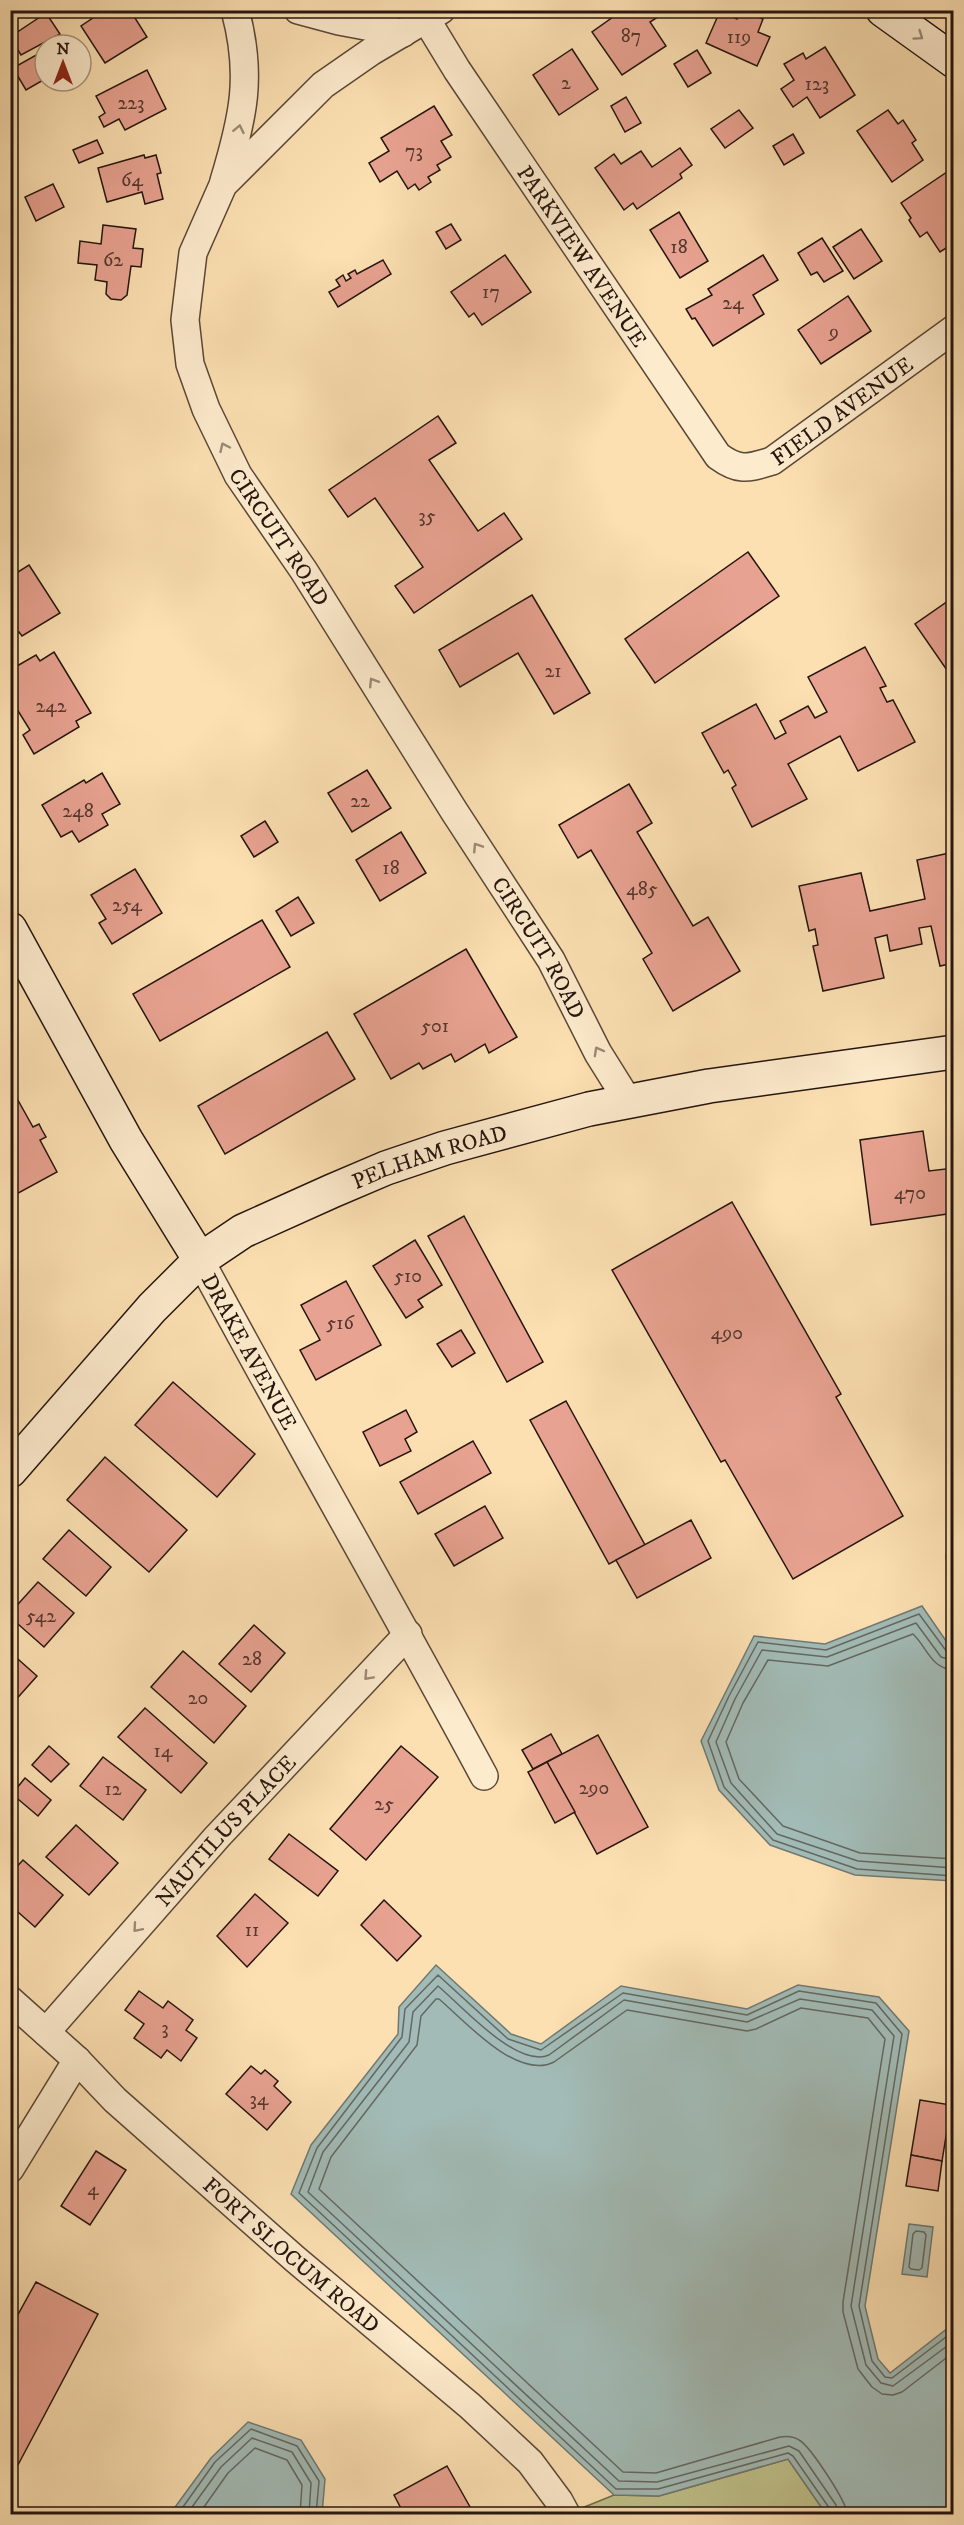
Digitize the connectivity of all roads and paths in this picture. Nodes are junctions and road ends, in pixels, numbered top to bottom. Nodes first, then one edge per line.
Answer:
1 (235, 10) edge
2 (298, 10) edge
3 (883, 10) edge
4 (434, 15) edge
5 (403, 33) junction
6 (954, 61) edge
7 (223, 185) junction
8 (954, 329) edge
9 (757, 465) joint
10 (10, 929) edge
11 (954, 1052) edge
12 (628, 1101) junction
13 (200, 1260) junction
14 (10, 1471) edge
15 (408, 1634) junction
16 (484, 1776) dead end
17 (10, 2000) edge
18 (46, 2032) junction
19 (77, 2060) junction
20 (10, 2169) edge
21 (566, 2514) edge

7 -> 1 street
2 - 5 street
3 -> 6 main road
4 - 5 street, CIRCUIT ROAD
4 - 9 street, PARKVIEW AVENUE
5 - 7 street, CIRCUIT ROAD
12 -> 7 street, CIRCUIT ROAD
8 - 9 street, FIELD AVENUE
10 - 13 main road, DRAKE AVENUE
11 - 12 main road, PELHAM ROAD
12 - 13 main road, PELHAM ROAD
13 - 14 main road, PELHAM ROAD
13 - 15 street, DRAKE AVENUE
15 - 16 street, DRAKE AVENUE
15 -> 18 street, NAUTILUS PLACE
17 - 18 street, FORT SLOCUM ROAD
18 - 19 street, FORT SLOCUM ROAD
19 - 20 street
19 - 21 street, FORT SLOCUM ROAD

